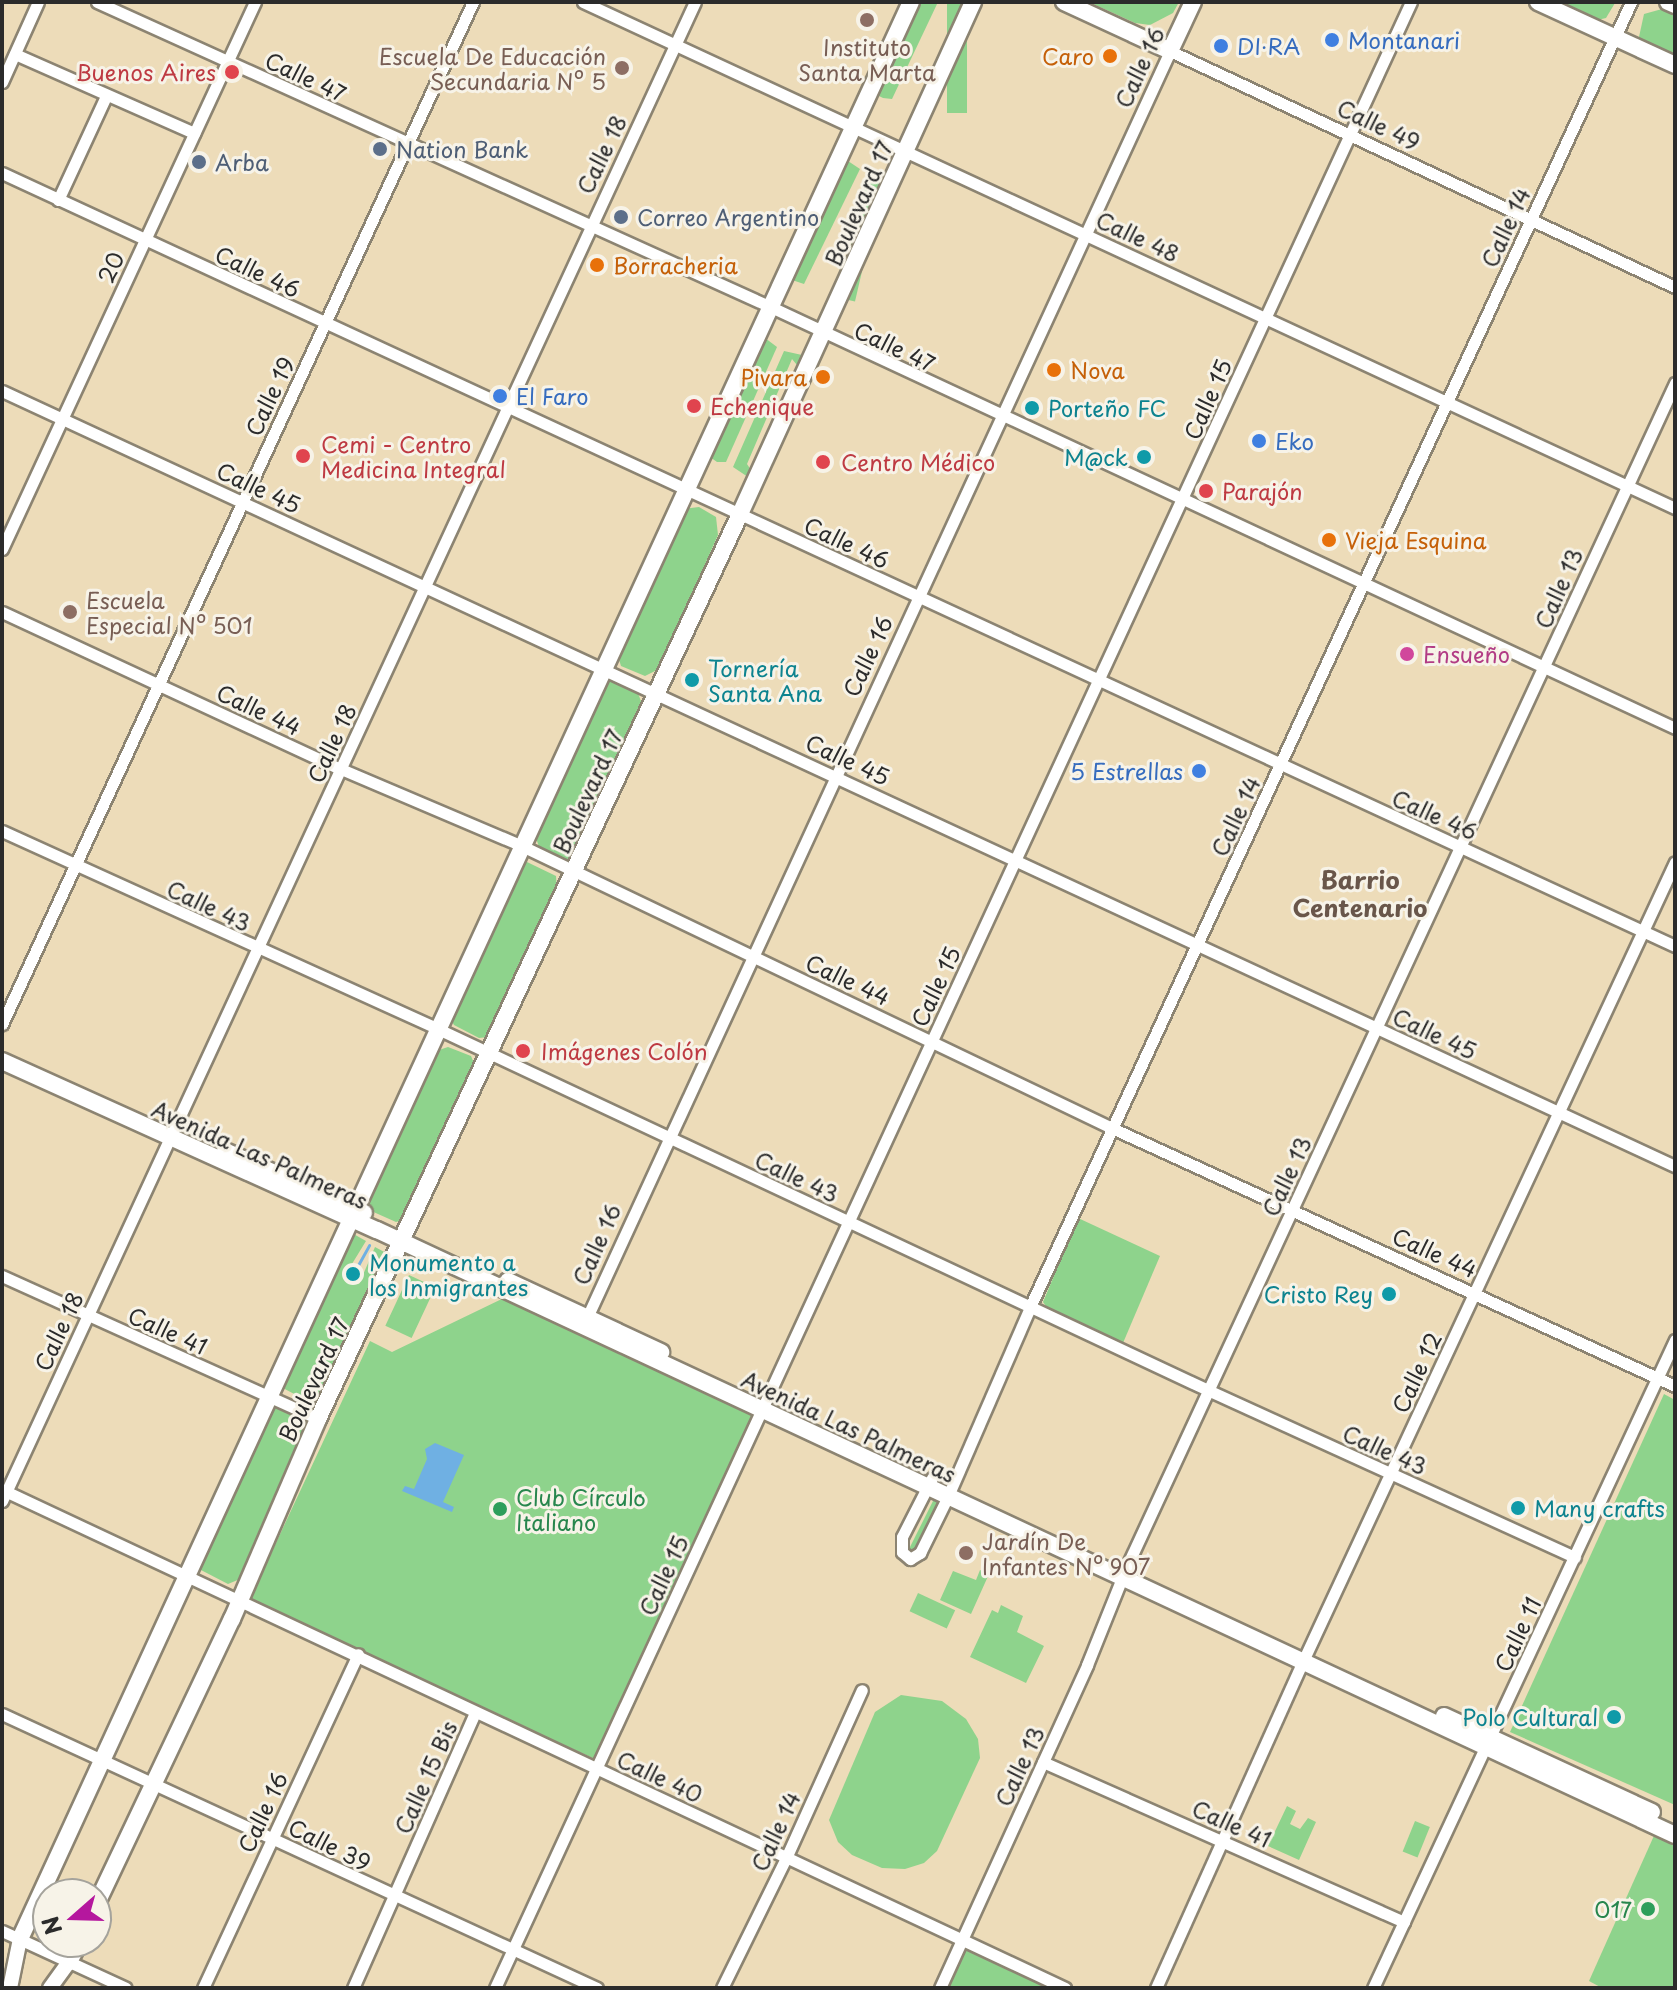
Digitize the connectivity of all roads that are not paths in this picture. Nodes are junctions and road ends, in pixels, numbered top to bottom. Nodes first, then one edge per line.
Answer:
1 (38, 2) edge
2 (97, 2) edge
3 (255, 2) edge
4 (473, 2) edge
5 (583, 2) edge
6 (695, 2) edge
7 (911, 2) edge
8 (973, 2) edge
9 (1064, 2) edge
10 (1193, 2) edge
11 (1411, 2) edge
12 (1538, 2) edge
13 (1631, 2) edge
14 (1668, 2) edge
15 (1675, 5) edge
16 (1615, 37) junction
17 (675, 45) junction
18 (1170, 51) junction
19 (15, 54) junction
20 (227, 62) junction
21 (1675, 65) edge
22 (2, 82) edge
23 (106, 96) junction
24 (854, 128) junction
25 (194, 133) junction
26 (1351, 135) junction
27 (407, 145) junction
28 (905, 152) junction
29 (2, 173) edge
30 (58, 200) junction
31 (1530, 220) junction
32 (589, 225) junction
33 (1086, 234) junction
34 (145, 240) junction
35 (1675, 287) edge
36 (771, 307) junction
37 (1265, 318) junction
38 (325, 323) junction
39 (822, 334) junction
40 (1675, 383) edge
41 (2, 391) edge
42 (1446, 400) junction
43 (507, 408) junction
44 (1000, 416) junction
45 (62, 418) junction
46 (1626, 486) junction
47 (688, 491) junction
48 (1184, 499) junction
49 (243, 502) junction
50 (1675, 508) edge
51 (740, 514) junction
52 (2, 549) edge
53 (1364, 582) junction
54 (425, 586) junction
55 (918, 597) junction
56 (2, 612) edge
57 (1545, 666) junction
58 (603, 667) junction
59 (1100, 681) junction
60 (158, 684) junction
61 (657, 692) junction
62 (1675, 728) edge
63 (1280, 766) junction
64 (341, 769) junction
65 (836, 775) junction
66 (2, 831) edge
67 (522, 846) junction
68 (1461, 847) junction
69 (1017, 860) junction
70 (1675, 862) edge
71 (75, 865) junction
72 (574, 871) junction
73 (1643, 931) junction
74 (1197, 945) junction
75 (1675, 946) edge
76 (257, 949) junction
77 (752, 957) junction
78 (2, 1024) edge
79 (436, 1028) junction
80 (1377, 1028) junction
81 (931, 1040) junction
82 (2, 1048) edge
83 (488, 1054) junction
84 (2, 1061) edge
85 (1560, 1113) junction
86 (1114, 1129) junction
87 (172, 1133) junction
88 (668, 1139) junction
89 (1675, 1166) edge
90 (1292, 1210) junction
91 (352, 1213) junction
92 (850, 1223) junction
93 (402, 1238) junction
94 (2, 1276) edge
95 (1474, 1292) junction
96 (1030, 1307) junction
97 (87, 1315) junction
98 (585, 1323) junction
99 (1675, 1340) edge
100 (1658, 1378) junction
101 (1675, 1386) edge
102 (1210, 1391) junction
103 (270, 1397) junction
104 (764, 1405) junction
105 (318, 1419) junction
106 (1391, 1474) junction
107 (930, 1482) junction
108 (950, 1492) junction
109 (3, 1494) edge
110 (1575, 1557) junction
111 (1124, 1572) junction
112 (188, 1577) junction
113 (238, 1598) junction
114 (358, 1654) junction
115 (1305, 1656) junction
116 (862, 1690) dead end
117 (475, 1713) junction
118 (2, 1714) edge
119 (1487, 1742) junction
120 (101, 1761) junction
121 (1043, 1762) junction
122 (595, 1768) junction
123 (153, 1785) junction
124 (1675, 1823) edge
125 (1675, 1835) edge
126 (274, 1839) junction
127 (1222, 1839) junction
128 (786, 1858) junction
129 (109, 1878) edge
130 (395, 1897) junction
131 (1404, 1922) junction
132 (2, 1931) edge
133 (20, 1939) junction
134 (961, 1941) junction
135 (513, 1949) junction
136 (71, 1958) edge
137 (69, 1962) junction
138 (10, 1988) edge
139 (50, 1988) edge
140 (126, 1988) edge
141 (203, 1988) edge
142 (353, 1988) edge
143 (495, 1988) edge
144 (597, 1988) edge
145 (722, 1988) edge
146 (940, 1988) edge
147 (1065, 1988) edge
148 (1156, 1988) edge
149 (1373, 1988) edge

1 - 19 street
2 - 20 street, Calle 47
3 - 20 street, 20
4 - 27 street, Calle 19
5 - 17 street, Calle 48
6 - 17 street, Calle 18
7 - 24 main road, Boulevard 17
8 - 28 main road, Boulevard 17
9 - 18 main road, Calle 49
10 - 18 main road, Calle 16
11 - 26 street, Calle 15
12 - 16 main road
13 - 16 street, Calle 14
14 - 15 main road
16 - 21 main road
16 - 31 street, Calle 14
17 - 24 street, Calle 48
17 - 32 street, Calle 18
18 - 26 street, Calle 49
18 - 33 street, Calle 16
19 - 22 street
19 - 23 street
20 - 25 street, 20
20 - 27 street, Calle 47
23 - 25 street
23 - 30 street
24 - 28 street, Calle 48
24 - 36 main road, Boulevard 17
25 - 34 street, 20
26 - 31 street, Calle 49
26 - 37 street, Calle 15
27 - 32 street, Calle 47
27 - 38 street, Calle 19
28 - 33 street, Calle 48
28 - 39 main road, Boulevard 17
29 - 30 street, Calle 46
30 - 34 street, Calle 46
31 - 35 street, Calle 49
31 - 42 street, Calle 14
32 - 36 street, Calle 47
32 - 43 street, Calle 18
33 - 37 street, Calle 48
33 - 44 street, Calle 16
34 - 38 street, Calle 46
34 - 45 street, 20
36 - 39 street, Calle 47
36 - 47 main road, Boulevard 17
37 - 42 street, Calle 48
37 - 48 street, Calle 15
38 - 43 street, Calle 46
38 - 49 street, Calle 19
39 - 44 street, Calle 47
39 - 51 main road, Boulevard 17
40 - 46 street, Calle 13
41 - 45 street, Calle 45
42 - 46 street, Calle 48
42 - 53 street, Calle 14
43 - 47 street, Calle 46
43 - 54 street, Calle 18
44 - 48 street, Calle 47
44 - 55 street, Calle 16
45 - 49 street, Calle 45
45 - 52 street, 20
46 - 50 street, Calle 48
46 - 57 street, Calle 13
47 - 51 street, Calle 46
47 - 58 main road, Boulevard 17
48 - 53 street, Calle 47
48 - 59 street, Calle 15
49 - 54 street, Calle 45
49 - 60 street, Calle 19
51 - 55 street, Calle 46
51 - 61 main road, Boulevard 17
53 - 57 street, Calle 47
53 - 63 street, Calle 14
54 - 58 street, Calle 45
54 - 64 street, Calle 18
55 - 59 street, Calle 46
55 - 65 street, Calle 16
56 - 60 street, Calle 44
57 - 62 street, Calle 47
57 - 68 street, Calle 13
58 - 61 street, Calle 45
58 - 67 main road, Boulevard 17
59 - 63 street, Calle 46
59 - 69 street, Calle 15
60 - 64 street, Calle 44
60 - 71 street, Calle 19
61 - 65 street, Calle 45
61 - 72 main road, Boulevard 17
63 - 68 street, Calle 46
63 - 74 street, Calle 14
64 - 67 street, Calle 44
64 - 76 street, Calle 18
65 - 69 street, Calle 45
65 - 77 street, Calle 16
66 - 71 street, Calle 43
67 - 72 street, Calle 44
67 - 79 main road, Boulevard 17
68 - 73 street, Calle 46
68 - 80 street, Calle 13
69 - 74 street, Calle 45
69 - 81 street, Calle 15
70 - 73 street, Calle 12
71 - 76 street, Calle 43
71 - 78 street, Calle 19
72 - 77 street, Calle 44
72 - 83 main road, Boulevard 17
73 - 75 street, Calle 46
73 - 85 street, Calle 12
74 - 80 street, Calle 45
74 - 86 street, Calle 14
76 - 79 street, Calle 43
76 - 87 street, Calle 18
77 - 81 street, Calle 44
77 - 88 street, Calle 16
79 - 83 street, Calle 43
79 - 91 main road, Boulevard 17
80 - 85 street, Calle 45
80 - 90 street, Calle 13
81 - 86 street, Calle 44
81 - 92 street, Calle 15
82 - 87 main road, Avenida Las Palmeras
83 - 88 street, Calle 43
83 - 93 main road, Boulevard 17
84 - 87 main road, Avenida Las Palmeras
85 - 89 street, Calle 45
85 - 95 street, Calle 12
86 - 90 street, Calle 44
86 - 96 street, Calle 14
87 - 91 main road, Avenida Las Palmeras
87 - 97 street, Calle 18
88 - 92 street, Calle 43
88 - 98 street, Calle 16
90 - 95 street, Calle 44
90 - 102 street, Calle 13
91 - 93 main road, Avenida Las Palmeras
91 - 103 main road, Boulevard 17
92 - 96 street, Calle 43
92 - 104 street, Calle 15
93 - 98 main road, Avenida Las Palmeras
93 - 105 main road, Boulevard 17
94 - 97 street, Calle 41
95 - 100 street, Calle 44
95 - 106 street, Calle 12
96 - 102 street, Calle 43
96 - 108 street, Calle 14
97 - 103 street, Calle 41
97 - 109 street, Calle 18
98 - 104 main road, Avenida Las Palmeras
99 - 100 street, Calle 11
100 - 101 street, Calle 44
100 - 110 street, Calle 11
102 - 106 street, Calle 43
102 - 111 street, Calle 13
103 - 105 street, Calle 41
103 - 112 main road, Boulevard 17
104 - 107 main road, Avenida Las Palmeras
104 - 122 street, Calle 15
105 - 113 main road, Boulevard 17
106 - 110 street, Calle 43
106 - 115 street, Calle 12
107 - 108 main road, Avenida Las Palmeras
107 - 108 street, Calle 14
108 - 111 main road, Avenida Las Palmeras
109 - 112 street
110 - 119 street, Calle 11
111 - 115 main road, Avenida Las Palmeras
111 - 121 street, Calle 13
112 - 113 street, Calle 40
112 - 120 main road, Boulevard 17
113 - 114 street, Calle 40
113 - 123 main road, Boulevard 17
114 - 117 street, Calle 40
114 - 126 street, Calle 16
115 - 119 main road, Avenida Las Palmeras
115 - 127 street, Calle 12
116 - 128 street, Calle 14
117 - 122 street, Calle 40
117 - 130 street, Calle 15 Bis
118 - 120 street, Calle 39
119 - 124 main road, Avenida Las Palmeras
119 - 125 main road, Avenida Las Palmeras
119 - 131 street, Calle 11
120 - 123 street, Calle 39
120 - 133 main road, Boulevard 17
121 - 127 street, Calle 41
121 - 134 street, Calle 13
122 - 128 street, Calle 40
122 - 135 street, Calle 15
123 - 126 street, Calle 39
123 - 129 main road, Boulevard 17
126 - 130 street, Calle 39
126 - 141 street, Calle 16
127 - 131 street, Calle 41
127 - 148 street, Calle 12
128 - 134 street, Calle 40
128 - 145 street, Calle 14
130 - 135 street, Calle 39
130 - 142 street, Calle 15 Bis
131 - 149 street, Calle 11
132 - 133 street
133 - 137 street
133 - 138 street
134 - 146 street, Calle 13
134 - 147 street, Calle 40
135 - 143 street, Calle 15
135 - 144 street, Calle 39
136 - 137 main road
137 - 139 street
137 - 140 street

